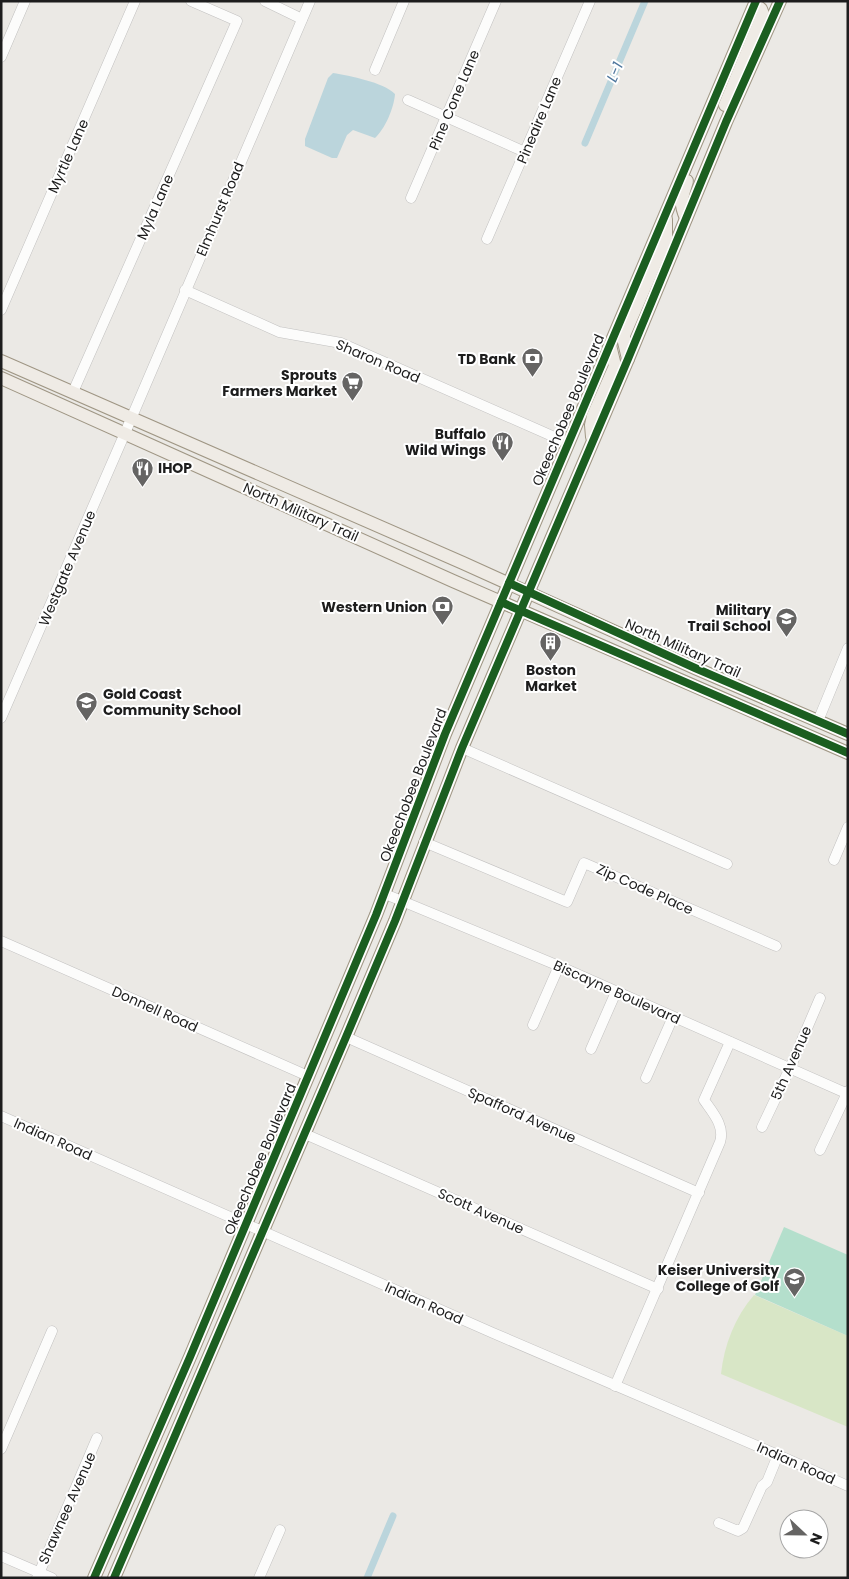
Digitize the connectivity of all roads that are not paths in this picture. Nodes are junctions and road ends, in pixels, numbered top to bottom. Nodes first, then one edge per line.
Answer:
1 (25, 1) edge
2 (136, 1) edge
3 (191, 1) edge
4 (265, 1) edge
5 (310, 1) edge
6 (404, 1) edge
7 (496, 1) edge
8 (590, 1) edge
9 (780, 1) edge
10 (755, 3) edge
11 (302, 19) junction
12 (1, 56) edge
13 (375, 70) dead end
14 (408, 100) dead end
15 (446, 117) junction
16 (726, 122) junction
17 (704, 124) junction
18 (525, 152) junction
19 (411, 198) dead end
20 (666, 212) junction
21 (686, 218) junction
22 (487, 239) dead end
23 (185, 290) junction
24 (1, 310) edge
25 (610, 345) junction
26 (628, 359) junction
27 (1, 361) edge
28 (1, 378) edge
29 (73, 392) junction
30 (132, 418) junction
31 (125, 433) junction
32 (568, 442) junction
33 (593, 442) junction
34 (264, 495) junction
35 (356, 516) junction
36 (509, 583) junction
37 (529, 593) junction
38 (501, 602) junction
39 (521, 611) junction
40 (848, 648) edge
41 (794, 710) junction
42 (1, 718) edge
43 (770, 719) junction
44 (818, 721) junction
45 (848, 734) edge
46 (462, 748) junction
47 (848, 753) edge
48 (848, 827) edge
49 (424, 842) junction
50 (834, 860) dead end
51 (727, 864) dead end
52 (385, 894) junction
53 (402, 901) junction
54 (1, 941) edge
55 (776, 946) dead end
56 (559, 966) junction
57 (616, 992) junction
58 (820, 998) dead end
59 (673, 1017) junction
60 (533, 1025) dead end
61 (346, 1037) junction
62 (730, 1042) junction
63 (591, 1049) dead end
64 (790, 1068) junction
65 (308, 1076) junction
66 (646, 1078) dead end
67 (847, 1093) edge
68 (1, 1116) edge
69 (762, 1127) dead end
70 (305, 1134) junction
71 (820, 1150) dead end
72 (699, 1193) junction
73 (246, 1224) junction
74 (263, 1231) junction
75 (658, 1289) junction
76 (52, 1331) dead end
77 (190, 1357) junction
78 (616, 1386) junction
79 (181, 1422) junction
80 (98, 1438) dead end
81 (1, 1449) edge
82 (778, 1455) junction
83 (848, 1486) edge
84 (719, 1523) dead end
85 (280, 1530) dead end
86 (125, 1553) junction
87 (1, 1556) edge
88 (38, 1575) edge
89 (52, 1578) edge
90 (94, 1578) edge
91 (114, 1578) edge
92 (126, 1578) edge
93 (259, 1578) edge

1 - 12 street
2 - 24 street, Myrtle Lane
3 - 29 street, Myla Lane
4 - 11 street
5 - 11 street, Elmhurst Road
6 - 13 street
7 - 15 street, Pine Cone Lane
8 - 18 street, Pineaire Lane
9 - 16 main road
10 - 16 main road
10 - 17 main road, Okeechobee Boulevard
11 - 23 street, Elmhurst Road
14 - 15 street
15 - 18 street
15 - 19 street, Pine Cone Lane
16 - 21 main road
17 - 20 main road, Okeechobee Boulevard
17 - 21 main road
18 - 22 street, Pineaire Lane
20 - 25 main road, Okeechobee Boulevard
20 - 26 main road
21 - 26 main road
23 - 30 street, Elmhurst Road
23 - 32 street, Sharon Road
25 - 32 main road, Okeechobee Boulevard
25 - 33 main road
26 - 33 main road
27 - 29 main road, North Military Trail
28 - 31 main road, North Military Trail
29 - 30 main road, North Military Trail
30 - 31 street, Westgate Avenue
30 - 35 main road, North Military Trail
31 - 34 main road, North Military Trail
31 - 42 street, Westgate Avenue
32 - 36 main road, Okeechobee Boulevard
33 - 37 main road
34 - 35 main road
34 - 38 main road, North Military Trail
35 - 36 main road, North Military Trail
36 - 37 main road, North Military Trail
36 - 38 main road, Okeechobee Boulevard
37 - 39 main road
37 - 41 main road, North Military Trail
38 - 39 main road, North Military Trail
38 - 52 main road, Okeechobee Boulevard
39 - 43 main road, North Military Trail
39 - 46 main road
40 - 44 street
41 - 43 main road
41 - 44 main road, North Military Trail
43 - 47 main road, North Military Trail
44 - 45 main road, North Military Trail
46 - 49 main road
46 - 51 street
48 - 50 street
49 - 53 main road
49 - 55 street, Zip Code Place
52 - 53 street, Biscayne Boulevard
52 - 65 main road, Okeechobee Boulevard
53 - 56 street, Biscayne Boulevard
53 - 61 main road
54 - 65 street, Donnell Road
56 - 57 street, Biscayne Boulevard
56 - 60 street
57 - 59 street, Biscayne Boulevard
57 - 63 street
58 - 64 street, 5th Avenue
59 - 62 street, Biscayne Boulevard
59 - 66 street
61 - 70 main road
61 - 72 street, Spafford Avenue
62 - 64 street, Biscayne Boulevard
62 - 72 street
64 - 67 street, Biscayne Boulevard
64 - 69 street, 5th Avenue
65 - 73 main road, Okeechobee Boulevard
67 - 71 street
68 - 73 street, Indian Road
70 - 74 main road
70 - 75 street, Scott Avenue
72 - 75 street
73 - 74 street, Indian Road
73 - 77 main road, Okeechobee Boulevard
74 - 78 street, Indian Road
74 - 79 main road
75 - 78 street
76 - 81 street
77 - 79 main road
77 - 90 main road, Okeechobee Boulevard
78 - 82 street, Indian Road
79 - 86 main road
80 - 88 street, Shawnee Avenue
82 - 83 street, Indian Road
82 - 84 street
85 - 93 street
86 - 91 main road
86 - 92 main road
87 - 88 street
88 - 89 street

